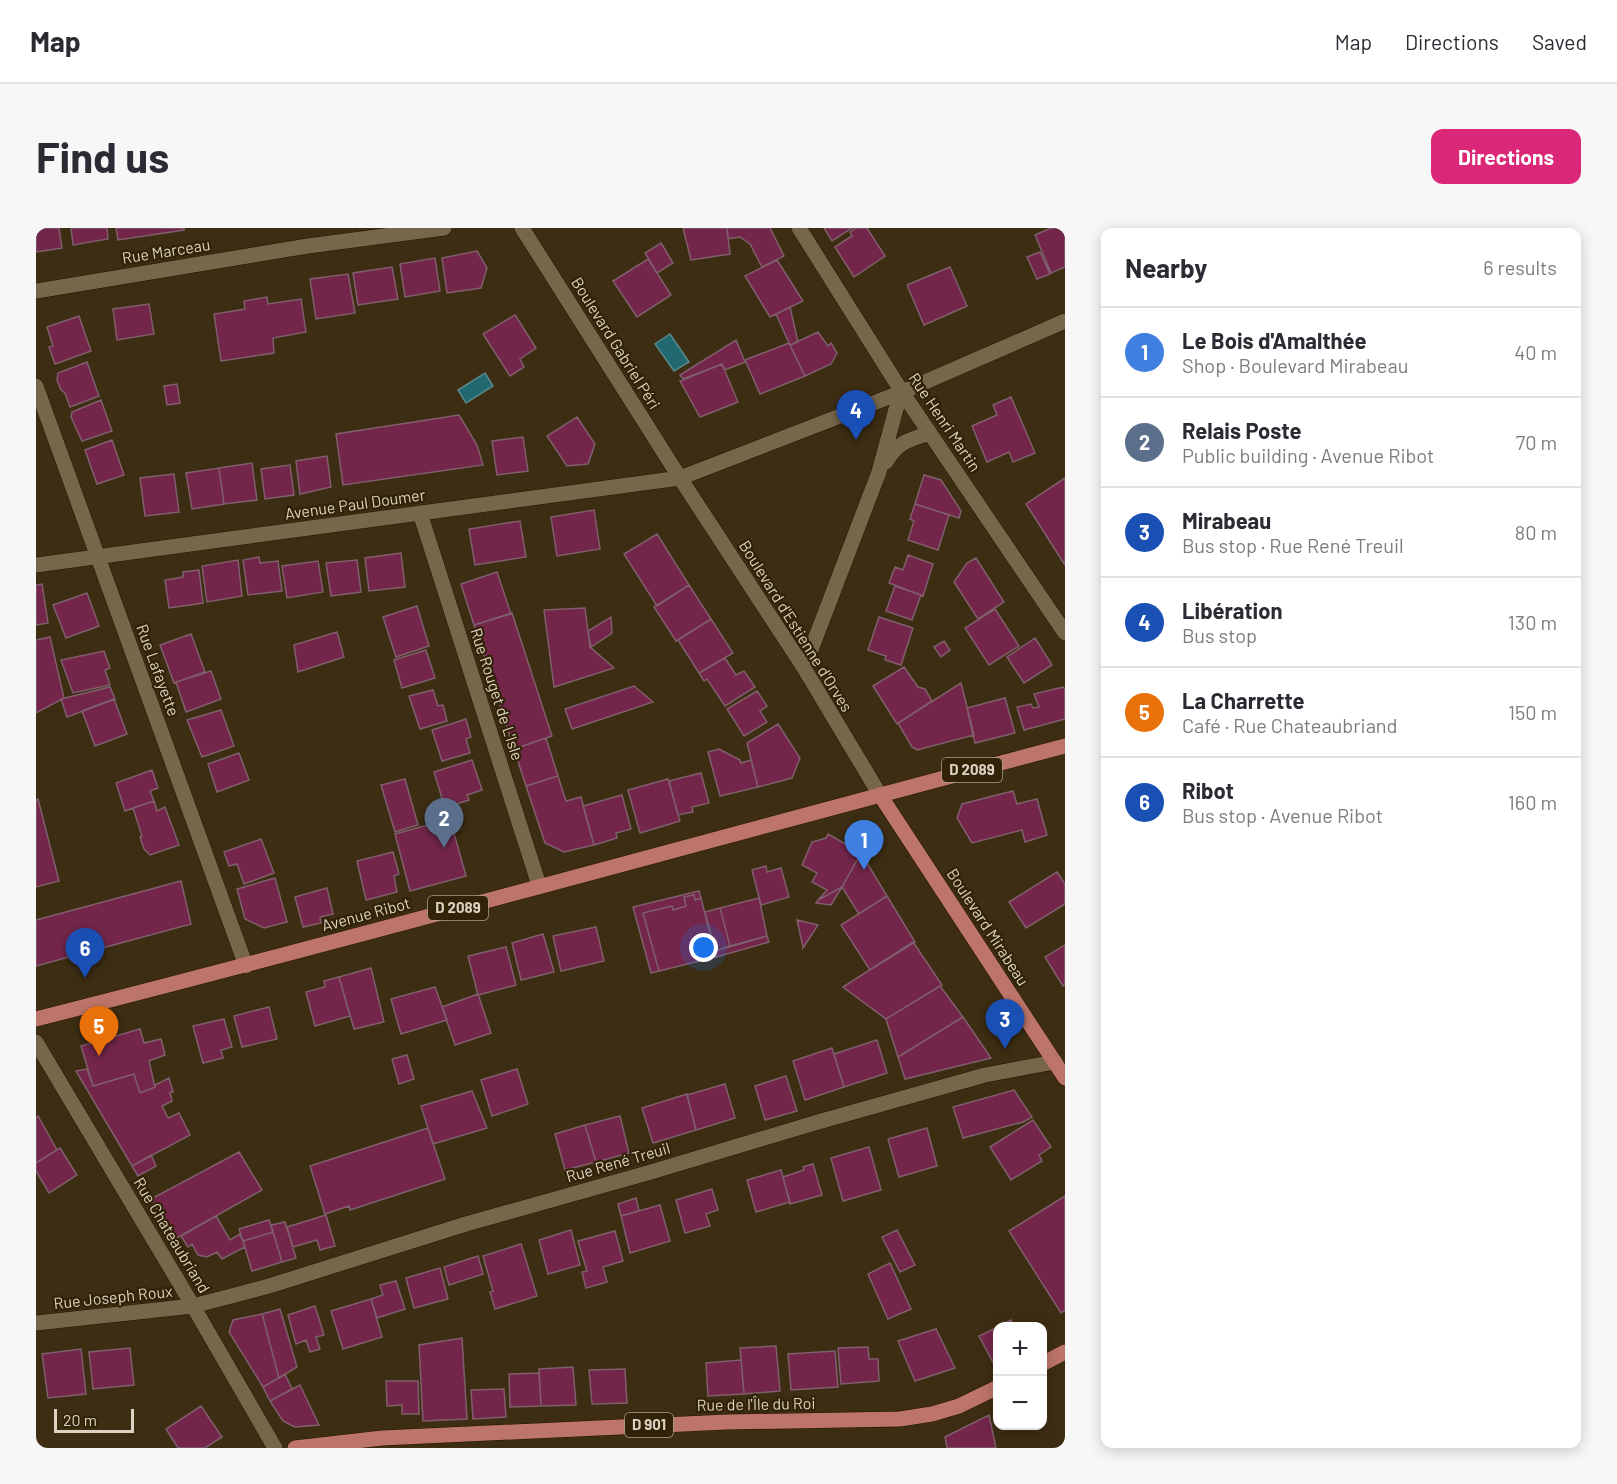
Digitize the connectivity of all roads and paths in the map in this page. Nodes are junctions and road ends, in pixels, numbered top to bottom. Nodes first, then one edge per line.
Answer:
1 (444, 228) edge
2 (522, 228) edge
3 (799, 228) edge
4 (36, 291) edge
5 (1065, 321) edge
6 (36, 386) edge
7 (902, 392) junction
8 (930, 433) junction
9 (879, 472) junction
10 (680, 478) junction
11 (420, 513) junction
12 (98, 557) junction
13 (36, 565) edge
14 (1065, 633) edge
15 (804, 668) junction
16 (1065, 746) edge
17 (880, 795) junction
18 (539, 885) junction
19 (246, 966) junction
20 (36, 1019) edge
21 (36, 1041) edge
22 (1055, 1062) junction
23 (1065, 1078) edge
24 (193, 1306) junction
25 (36, 1323) edge
26 (1065, 1352) edge
27 (1047, 1361) edge
28 (993, 1389) edge
29 (274, 1448) edge
30 (295, 1448) edge

1 - 4 street, Rue Marceau
2 - 10 street, Boulevard Gabriel Péri
3 - 7 street, Rue Henri Martin
5 - 7 street, Avenue Paul Doumer
6 - 12 street, Rue Lafayette
7 - 8 street, Rue Henri Martin
7 - 9 street
7 - 10 street, Avenue Paul Doumer
8 - 9 street
8 - 14 street, Rue Henri Martin
9 - 15 street
10 - 11 street, Avenue Paul Doumer
10 - 15 street, Boulevard d'Estienne d'Orves
11 - 12 street, Avenue Paul Doumer
11 - 18 street, Rue Rouget de L'Isle
12 - 13 street, Avenue Paul Doumer
12 - 19 street, Rue Lafayette
15 - 17 street, Boulevard d'Estienne d'Orves
16 - 17 main road, D 2089
17 - 18 main road, Avenue Ribot / D 2089
17 - 22 main road, Boulevard Mirabeau
18 - 19 main road, Avenue Ribot / D 2089
19 - 20 main road, Avenue Ribot / D 2089
21 - 24 street, Rue Chateaubriand
22 - 23 main road, Boulevard Mirabeau
22 - 24 street, Rue René Treuil
24 - 25 street, Rue Joseph Roux
24 - 29 street, Rue Chateaubriand
26 - 27 main road
28 - 30 main road, Rue de l'Île du Roi / D 901

